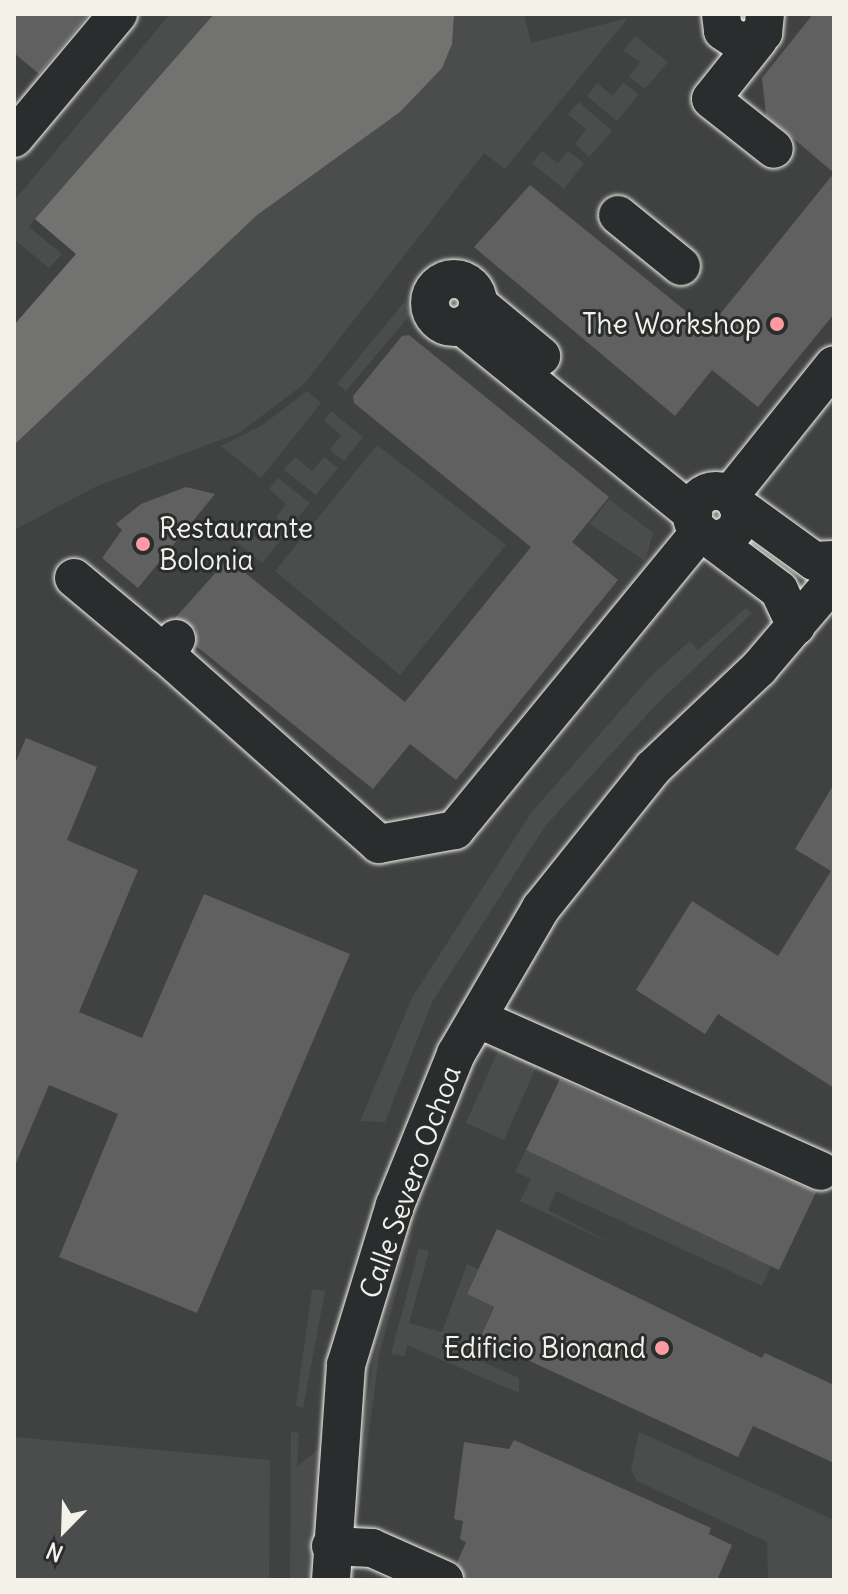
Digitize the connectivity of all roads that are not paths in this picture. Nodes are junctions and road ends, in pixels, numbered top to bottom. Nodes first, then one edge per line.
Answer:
1 (118, 14) edge
2 (721, 14) edge
3 (761, 27) edge
4 (14, 138) edge
5 (774, 149) dead end
6 (618, 215) dead end
7 (681, 266) dead end
8 (470, 315) dead end
9 (834, 365) edge
10 (713, 513) junction
11 (834, 560) edge
12 (74, 578) dead end
13 (834, 580) edge
14 (796, 626) junction
15 (477, 1018) junction
16 (821, 1171) dead end
17 (331, 1563) edge
18 (425, 1566) edge

1 - 4 street
2 - 3 street
3 - 5 street
6 - 7 street
8 - 10 street
9 - 10 street
10 - 11 street
10 - 12 street
10 - 14 street
13 - 14 street, Calle Severo Ochoa
14 - 15 street, Calle Severo Ochoa
15 - 16 street
15 - 17 street, Calle Severo Ochoa
17 - 18 street

